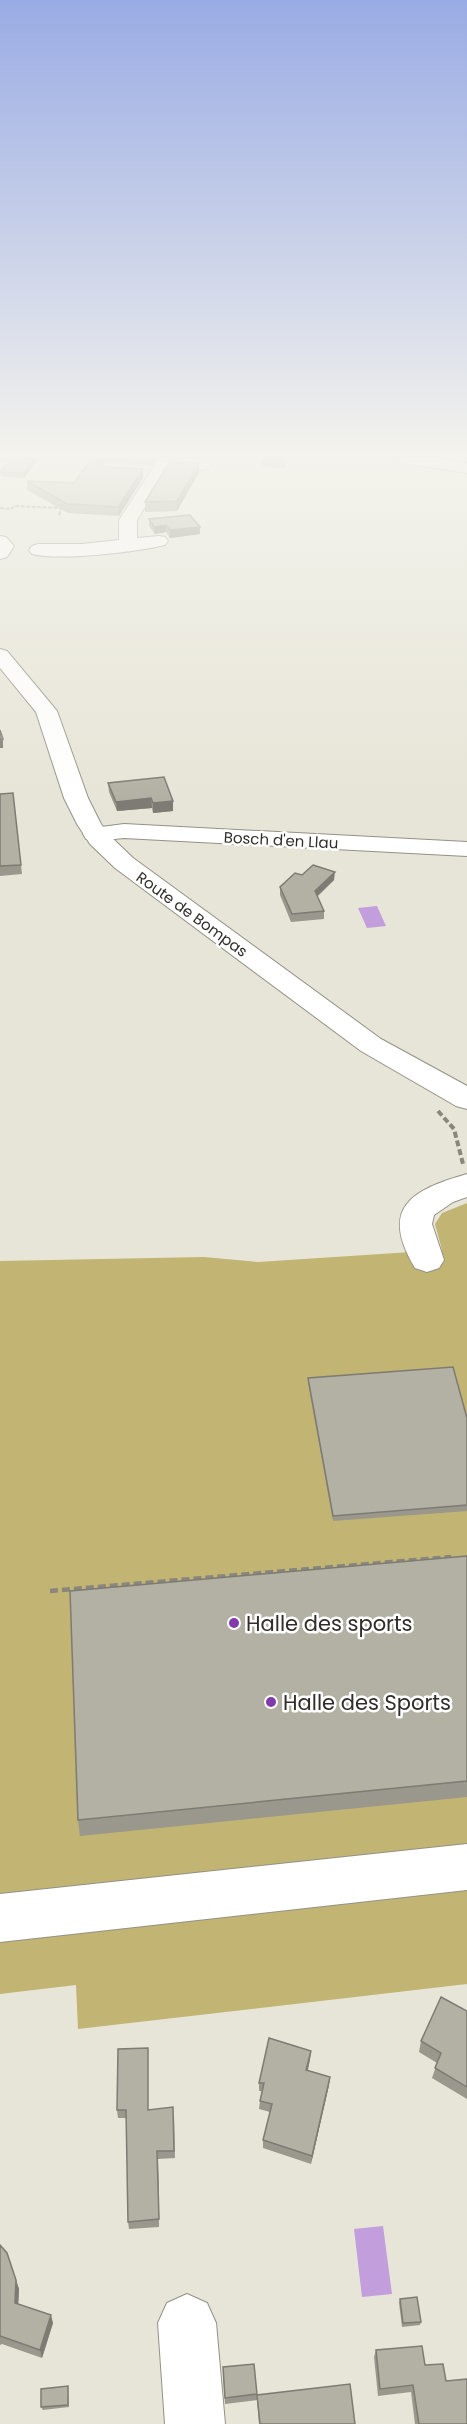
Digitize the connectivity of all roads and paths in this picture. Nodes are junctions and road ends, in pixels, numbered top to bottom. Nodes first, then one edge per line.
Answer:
1 (0, 655) edge
2 (96, 834) junction
3 (467, 849) edge
4 (467, 1099) edge
5 (467, 1185) edge
6 (427, 1260) dead end
7 (455, 1557) edge
8 (50, 1590) dead end
9 (467, 1867) edge
10 (0, 1918) edge
11 (187, 2323) dead end
12 (195, 2424) edge

1 - 2 main road, Route de Bompas
2 - 3 main road, Bosch d'en Llau
2 - 4 main road, Route de Bompas
5 - 6 main road
7 - 8 path
9 - 10 main road
11 - 12 main road

